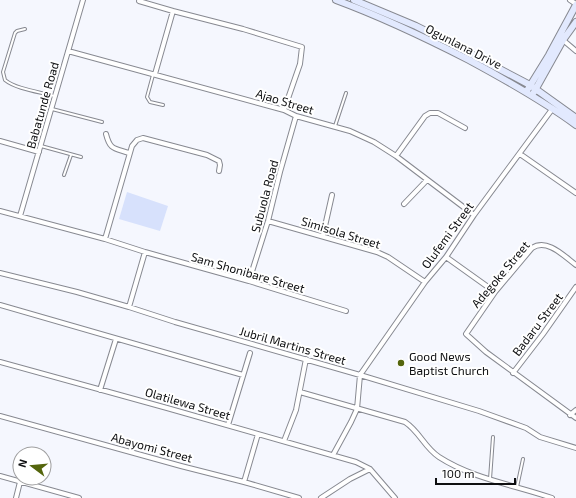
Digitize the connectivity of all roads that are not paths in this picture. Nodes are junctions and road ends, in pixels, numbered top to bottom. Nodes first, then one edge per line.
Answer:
1 (83, 0) edge
2 (354, 0) edge
3 (570, 0) edge
4 (139, 1) edge
5 (340, 1) edge
6 (576, 5) edge
7 (173, 11) junction
8 (576, 22) edge
9 (25, 29) dead end
10 (563, 40) junction
11 (68, 50) junction
12 (576, 51) edge
13 (154, 74) junction
14 (530, 85) junction
15 (536, 90) junction
16 (526, 91) junction
17 (346, 94) dead end
18 (54, 96) junction
19 (532, 96) junction
20 (163, 105) dead end
21 (554, 106) junction
22 (51, 108) junction
23 (284, 110) junction
24 (296, 116) junction
25 (576, 118) edge
26 (102, 122) dead end
27 (576, 125) edge
28 (334, 127) junction
29 (465, 128) dead end
30 (106, 134) dead end
31 (0, 141) edge
32 (40, 146) junction
33 (39, 152) junction
34 (129, 153) junction
35 (520, 154) junction
36 (71, 155) junction
37 (396, 156) junction
38 (81, 157) dead end
39 (219, 171) dead end
40 (64, 175) dead end
41 (427, 180) junction
42 (576, 194) edge
43 (332, 195) dead end
44 (404, 204) dead end
45 (0, 211) edge
46 (474, 215) junction
47 (20, 216) junction
48 (268, 221) junction
49 (322, 236) junction
50 (105, 238) junction
51 (145, 252) junction
52 (446, 257) junction
53 (576, 265) edge
54 (1, 274) edge
55 (0, 280) edge
56 (249, 281) junction
57 (425, 282) junction
58 (576, 287) edge
59 (495, 292) junction
60 (0, 305) edge
61 (129, 307) junction
62 (346, 311) dead end
63 (116, 339) junction
64 (250, 353) dead end
65 (306, 359) junction
66 (0, 362) edge
67 (513, 373) junction
68 (243, 375) junction
69 (360, 375) junction
70 (100, 390) junction
71 (300, 392) junction
72 (357, 409) junction
73 (576, 410) edge
74 (570, 415) junction
75 (0, 416) edge
76 (576, 418) edge
77 (228, 425) junction
78 (258, 434) junction
79 (493, 437) dead end
80 (284, 441) junction
81 (576, 448) edge
82 (334, 455) junction
83 (523, 459) dead end
84 (370, 469) junction
85 (0, 476) edge
86 (490, 479) junction
87 (12, 480) edge
88 (244, 482) junction
89 (19, 486) edge
90 (35, 486) edge
91 (517, 487) junction
92 (16, 498) edge
93 (79, 498) edge
94 (299, 498) edge
95 (321, 498) edge
96 (395, 498) edge
97 (552, 498) edge

1 - 11 street, Babatunde Road
2 - 14 main road, Ogunlana Drive
3 - 6 street
4 - 7 street
5 - 16 main road, Ogunlana Drive
6 - 14 main road
7 - 13 street
7 - 23 street
8 - 10 main road
9 - 18 lane
10 - 12 street
10 - 15 main road
11 - 13 street, Ajao Street
11 - 18 street, Babatunde Road
13 - 20 lane
13 - 23 street, Ajao Street
14 - 15 main road, Ogunlana Drive
14 - 16 main road
15 - 19 main road
15 - 21 main road, Ogunlana Drive
16 - 19 main road, Ogunlana Drive
17 - 28 lane
18 - 22 street, Babatunde Road
19 - 21 main road, Ogunlana Drive
21 - 25 main road, Ogunlana Drive
21 - 27 main road, Ogunlana Drive
21 - 35 street, Olufemi Street
22 - 26 lane
22 - 32 street, Babatunde Road
23 - 24 street, Ajao Street
24 - 28 street, Ajao Street
24 - 48 street, Subuola Road
28 - 37 street, Ajao Street
29 - 37 street
30 - 34 street
31 - 33 street
32 - 33 street, Babatunde Road
32 - 36 lane
33 - 47 street, Babatunde Road
34 - 39 street
34 - 50 street
35 - 42 street
35 - 46 street, Olufemi Street
36 - 38 lane
36 - 40 lane
37 - 41 street, Ajao Street
41 - 44 street
41 - 46 street, Ajao Street
43 - 49 street
45 - 47 street, Sam Shonibare Street
46 - 52 street, Olufemi Street
47 - 50 street, Sam Shonibare Street
48 - 49 street, Simisola Street
48 - 56 street, Subuola Road
49 - 57 street, Simisola Street
50 - 51 street, Sam Shonibare Street
51 - 56 street, Sam Shonibare Street
51 - 61 street
52 - 57 street, Olufemi Street
52 - 59 street
53 - 59 street, Adegoke Street
54 - 55 street
54 - 61 street, Jubril Martins Street
56 - 62 street, Sam Shonibare Street
57 - 69 street, Olufemi Street
58 - 67 street, Badaru Street
59 - 67 street, Adegoke Street
60 - 63 street
61 - 65 street, Jubril Martins Street
63 - 68 street
63 - 70 street
64 - 68 street
65 - 69 street, Jubril Martins Street
65 - 71 street
66 - 70 street, Olatilewa Street
67 - 74 street
68 - 77 street
69 - 72 street
69 - 81 street, Jubril Martins Street
70 - 77 street, Olatilewa Street
71 - 72 street
71 - 80 street
72 - 82 street
72 - 86 street
73 - 74 street
74 - 76 street
75 - 88 street, Abayomi Street
77 - 78 street, Olatilewa Street
78 - 80 street, Olatilewa Street
78 - 88 street
79 - 86 lane
80 - 82 street, Olatilewa Street
82 - 84 street, Olatilewa Street
83 - 91 lane
84 - 95 street
84 - 96 street
85 - 87 street
86 - 91 street
88 - 94 street, Abayomi Street
89 - 92 street
90 - 93 street
91 - 97 street

